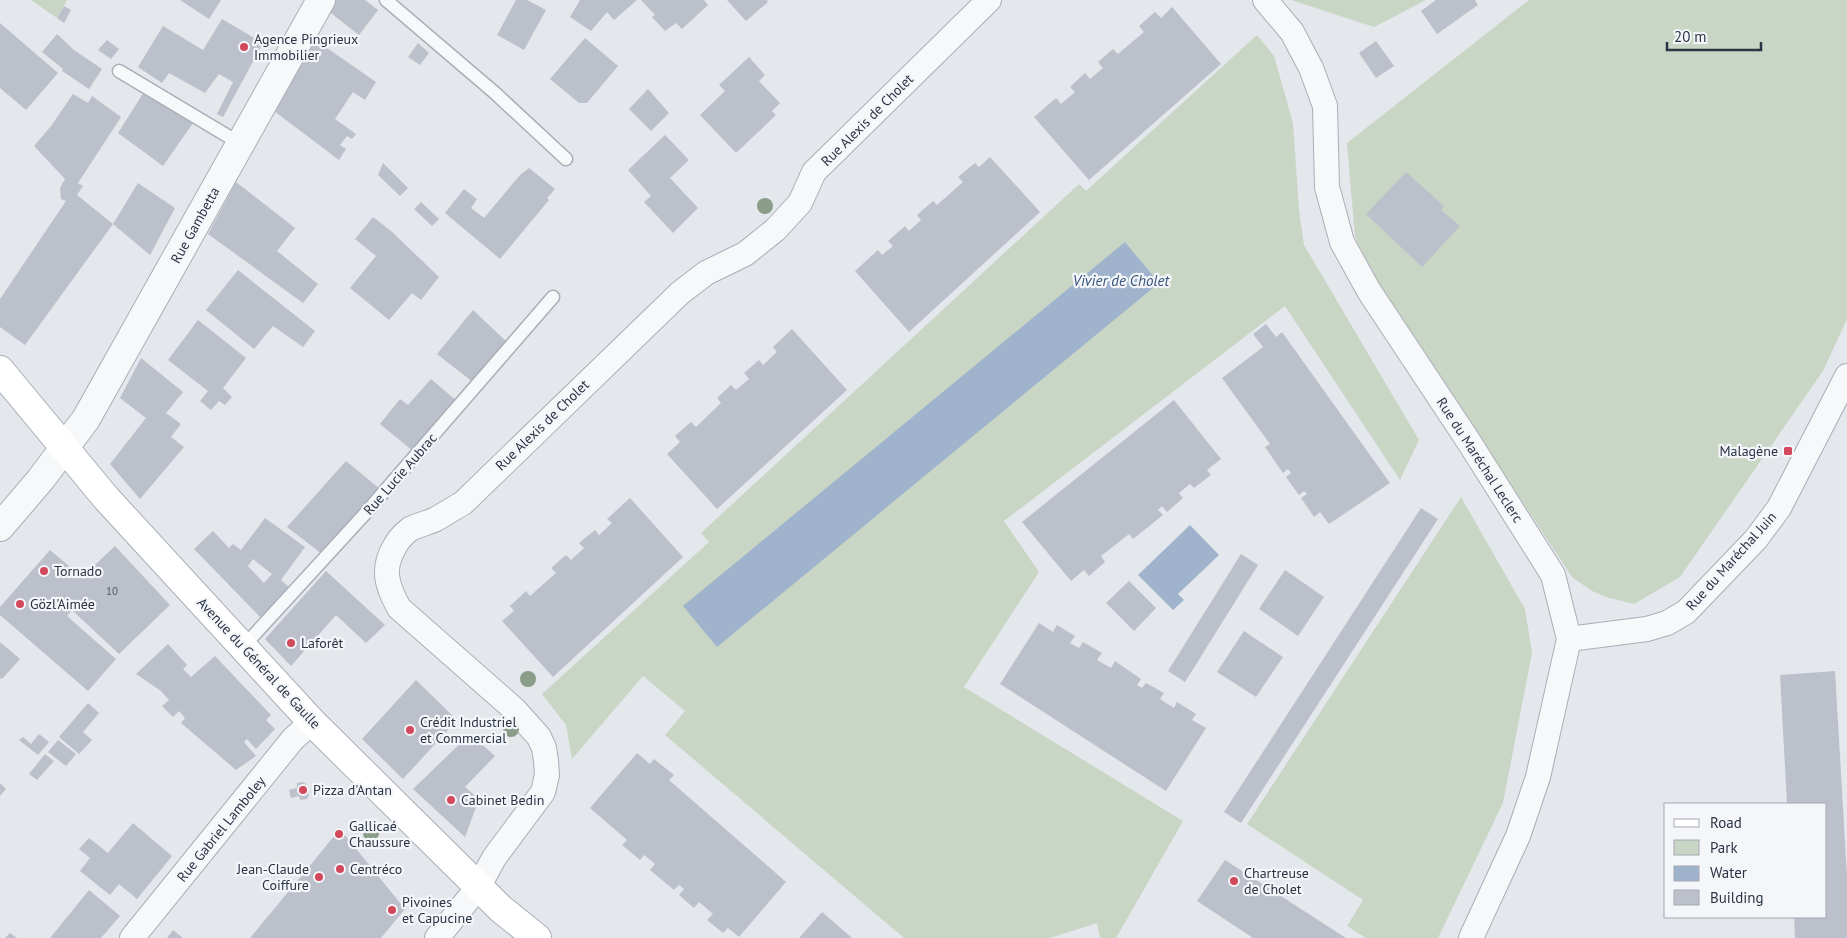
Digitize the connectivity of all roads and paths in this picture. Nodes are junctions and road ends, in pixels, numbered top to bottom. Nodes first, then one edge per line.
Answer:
1 (321, 0) edge
2 (386, 0) edge
3 (988, 0) edge
4 (1265, 0) edge
5 (119, 71) dead end
6 (241, 144) junction
7 (566, 158) dead end
8 (553, 297) dead end
9 (0, 370) edge
10 (1846, 378) edge
11 (64, 448) junction
12 (0, 527) edge
13 (1569, 639) junction
14 (243, 647) junction
15 (312, 722) junction
16 (479, 886) junction
17 (132, 938) edge
18 (437, 938) edge
19 (537, 938) edge
20 (1471, 938) edge

1 - 6 street, Rue Gambetta
2 - 7 lane
3 - 16 street, Rue Alexis de Cholet
4 - 13 street, Rue du Maréchal Leclerc
5 - 6 lane
6 - 11 street, Rue Gambetta
8 - 14 lane, Rue Lucie Aubrac
9 - 11 main road, Avenue du Général de Gaulle
10 - 13 street, Rue du Maréchal Juin
11 - 12 street, Rue Gambetta
11 - 14 main road, Avenue du Général de Gaulle
13 - 20 street, Rue du Maréchal Leclerc
14 - 15 main road, Avenue du Général de Gaulle
15 - 16 main road, Avenue du Général de Gaulle
15 - 17 street, Rue Gabriel Lamboley
16 - 18 street, Rue Alexis de Cholet
16 - 19 main road, Avenue du Général de Gaulle

